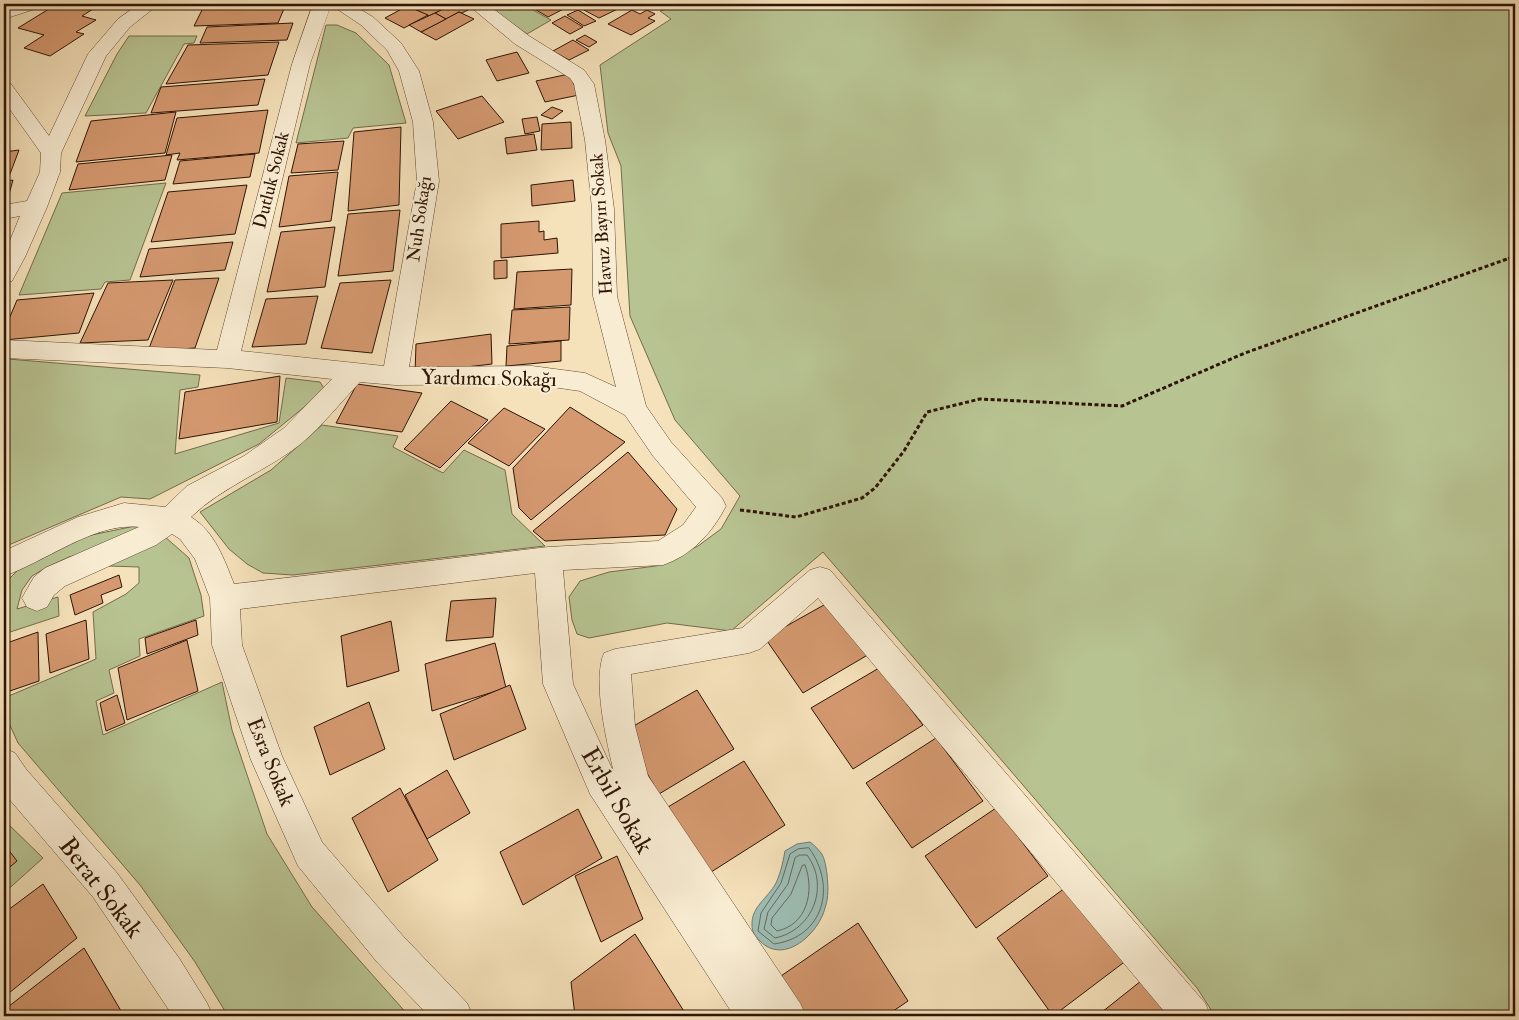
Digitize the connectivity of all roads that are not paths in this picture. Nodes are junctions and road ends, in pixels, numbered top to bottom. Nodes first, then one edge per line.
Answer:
1 (32, 4) edge
2 (150, 4) edge
3 (322, 4) edge
4 (339, 4) edge
5 (476, 4) edge
6 (4, 14) edge
7 (4, 88) edge
8 (51, 153) junction
9 (36, 207) junction
10 (4, 212) edge
11 (4, 275) edge
12 (4, 349) edge
13 (227, 359) junction
14 (354, 371) junction
15 (395, 376) junction
16 (634, 408) junction
17 (171, 519) junction
18 (548, 559) junction
19 (4, 564) edge
20 (38, 598) dead end
21 (225, 598) junction
22 (4, 764) edge
23 (621, 790) junction
24 (194, 1016) edge
25 (454, 1016) edge
26 (756, 1016) edge
27 (787, 1016) edge
28 (1192, 1016) edge

1 - 6 street
2 - 8 street
3 - 13 street, Dutluk Sokak
4 - 15 street, Nuh Sokağı
5 - 16 street, Havuz Bayırı Sokak
7 - 8 street
8 - 9 street
9 - 10 street
9 - 11 street
12 - 13 street, Yardımcı Sokağı
13 - 14 street, Yardımcı Sokağı
14 - 15 street, Yardımcı Sokağı
14 - 17 street
15 - 16 street, Yardımcı Sokağı
16 - 18 street, Yardımcı Sokağı
17 - 19 street, Esra Sokak
17 - 20 street
17 - 21 street, Esra Sokak
18 - 21 street
18 - 23 street, Erbil Sokak
21 - 25 street, Esra Sokak
22 - 24 street, Berat Sokak
23 - 26 street, Erbil Sokak
23 - 27 street
23 - 28 street

